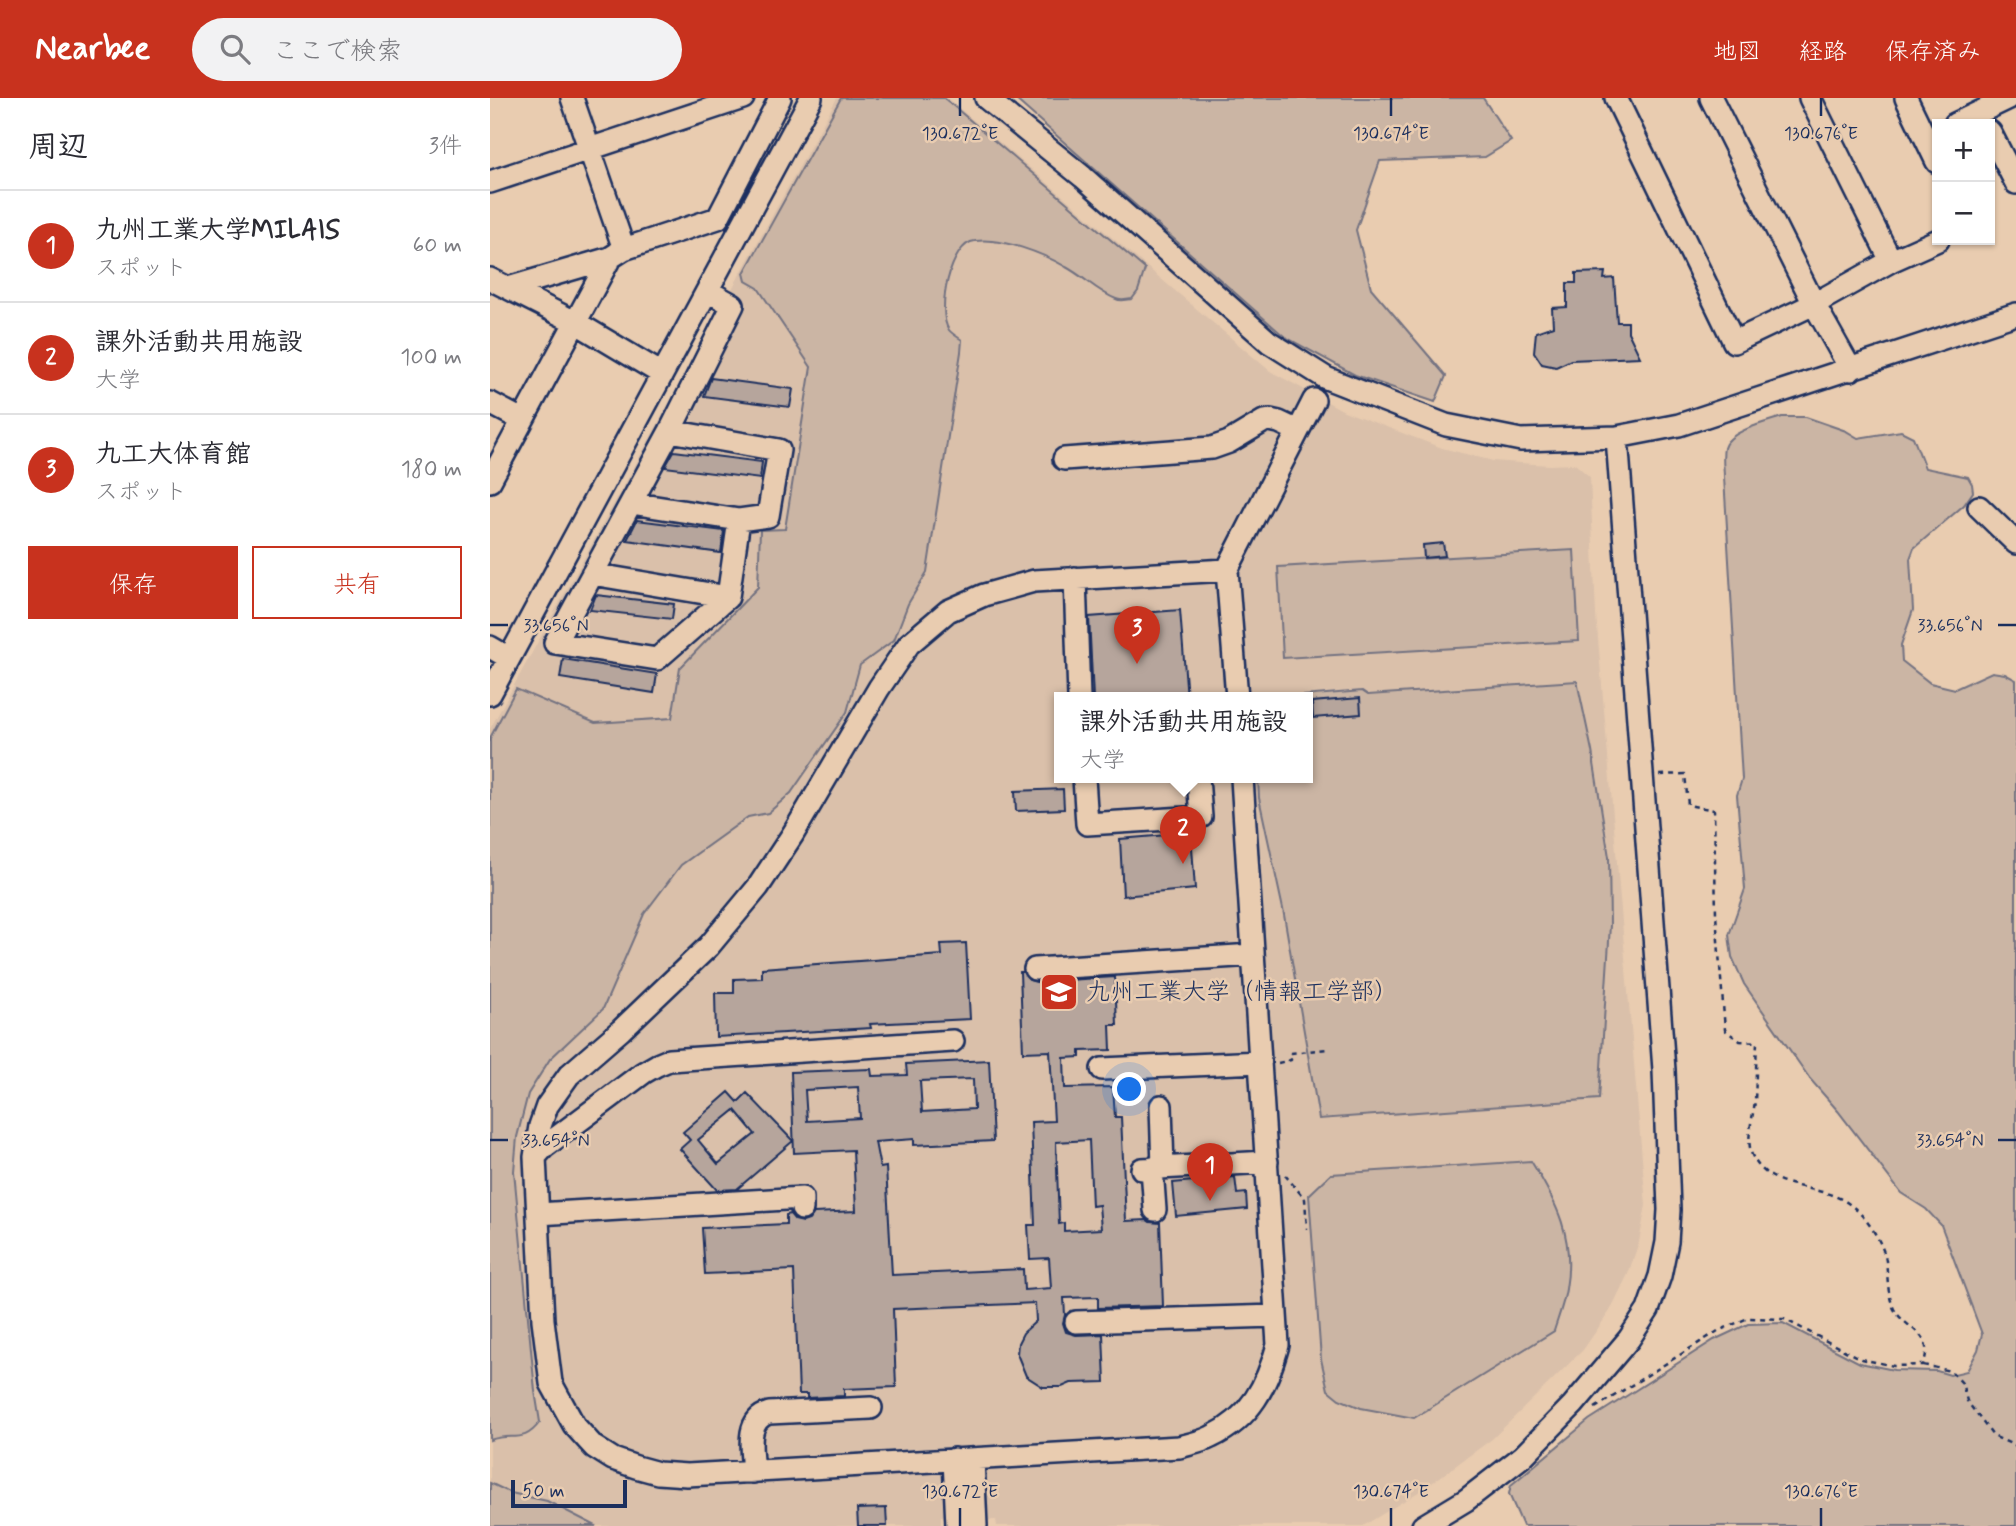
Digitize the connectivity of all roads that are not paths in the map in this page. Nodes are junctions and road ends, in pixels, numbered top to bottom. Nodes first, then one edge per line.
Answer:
1 (572, 98) edge
2 (743, 98) edge
3 (780, 98) edge
4 (811, 98) edge
5 (986, 98) edge
6 (1600, 98) edge
7 (1616, 98) edge
8 (1712, 98) edge
9 (1810, 98) edge
10 (1906, 98) edge
11 (2009, 98) edge
12 (1980, 111) edge
13 (1995, 142) edge
14 (589, 148) junction
15 (1932, 152) edge
16 (490, 183) edge
17 (2016, 183) edge
18 (1932, 243) edge
19 (617, 253) junction
20 (1891, 261) junction
21 (499, 284) edge
22 (709, 291) junction
23 (1814, 304) junction
24 (2016, 314) edge
25 (575, 322) junction
26 (1850, 370) junction
27 (662, 374) junction
28 (1314, 400) dead end
29 (490, 402) edge
30 (523, 420) junction
31 (670, 430) junction
32 (1298, 431) junction
33 (1617, 437) junction
34 (1064, 458) dead end
35 (490, 481) edge
36 (631, 503) junction
37 (1979, 508) dead end
38 (740, 520) junction
39 (2016, 542) edge
40 (1227, 569) junction
41 (592, 574) junction
42 (1075, 578) junction
43 (728, 597) junction
44 (490, 647) edge
45 (509, 658) junction
46 (1079, 692) edge
47 (1237, 692) edge
48 (490, 694) edge
49 (1084, 783) edge
50 (1198, 783) edge
51 (1242, 783) edge
52 (1253, 955) junction
53 (1035, 969) dead end
54 (953, 1041) dead end
55 (1261, 1062) junction
56 (1102, 1069) dead end
57 (552, 1099) junction
58 (1161, 1107) dead end
59 (581, 1120) junction
60 (535, 1157) junction
61 (1267, 1162) junction
62 (1152, 1168) junction
63 (802, 1209) dead end
64 (1155, 1210) dead end
65 (538, 1214) junction
66 (1276, 1316) junction
67 (1076, 1322) dead end
68 (871, 1408) dead end
69 (963, 1459) junction
70 (753, 1472) junction
71 (957, 1526) edge
72 (976, 1526) edge
73 (1423, 1526) edge

1 - 14 street
2 - 14 street
3 - 19 street
4 - 22 street
5 - 33 street
6 - 7 street
7 - 23 street
8 - 23 street
9 - 20 street
10 - 15 street
11 - 12 street
13 - 17 street
14 - 16 street
14 - 19 street
18 - 20 street
19 - 21 street
19 - 25 street
20 - 23 street
21 - 25 street
22 - 27 street
22 - 31 street
23 - 26 street
24 - 26 street
25 - 27 street
25 - 30 street
26 - 33 street
27 - 45 street
28 - 32 street
29 - 30 street
30 - 35 street
31 - 36 street
31 - 38 street
32 - 34 street
32 - 40 street
33 - 73 street
36 - 38 street
36 - 41 street
37 - 39 street
38 - 43 street
40 - 42 street
40 - 47 street
41 - 43 street
41 - 43 street
42 - 46 street
42 - 57 street
44 - 45 street
45 - 48 street
49 - 50 street
51 - 52 street
52 - 53 street
52 - 55 street
54 - 59 street
55 - 56 street
55 - 61 street
57 - 59 street
57 - 60 street
58 - 62 street
59 - 60 street
60 - 65 street
61 - 62 street
61 - 66 street
62 - 64 street
63 - 65 street
65 - 70 street
66 - 67 street
66 - 69 street
68 - 70 street
69 - 70 street
69 - 71 street
69 - 72 street

